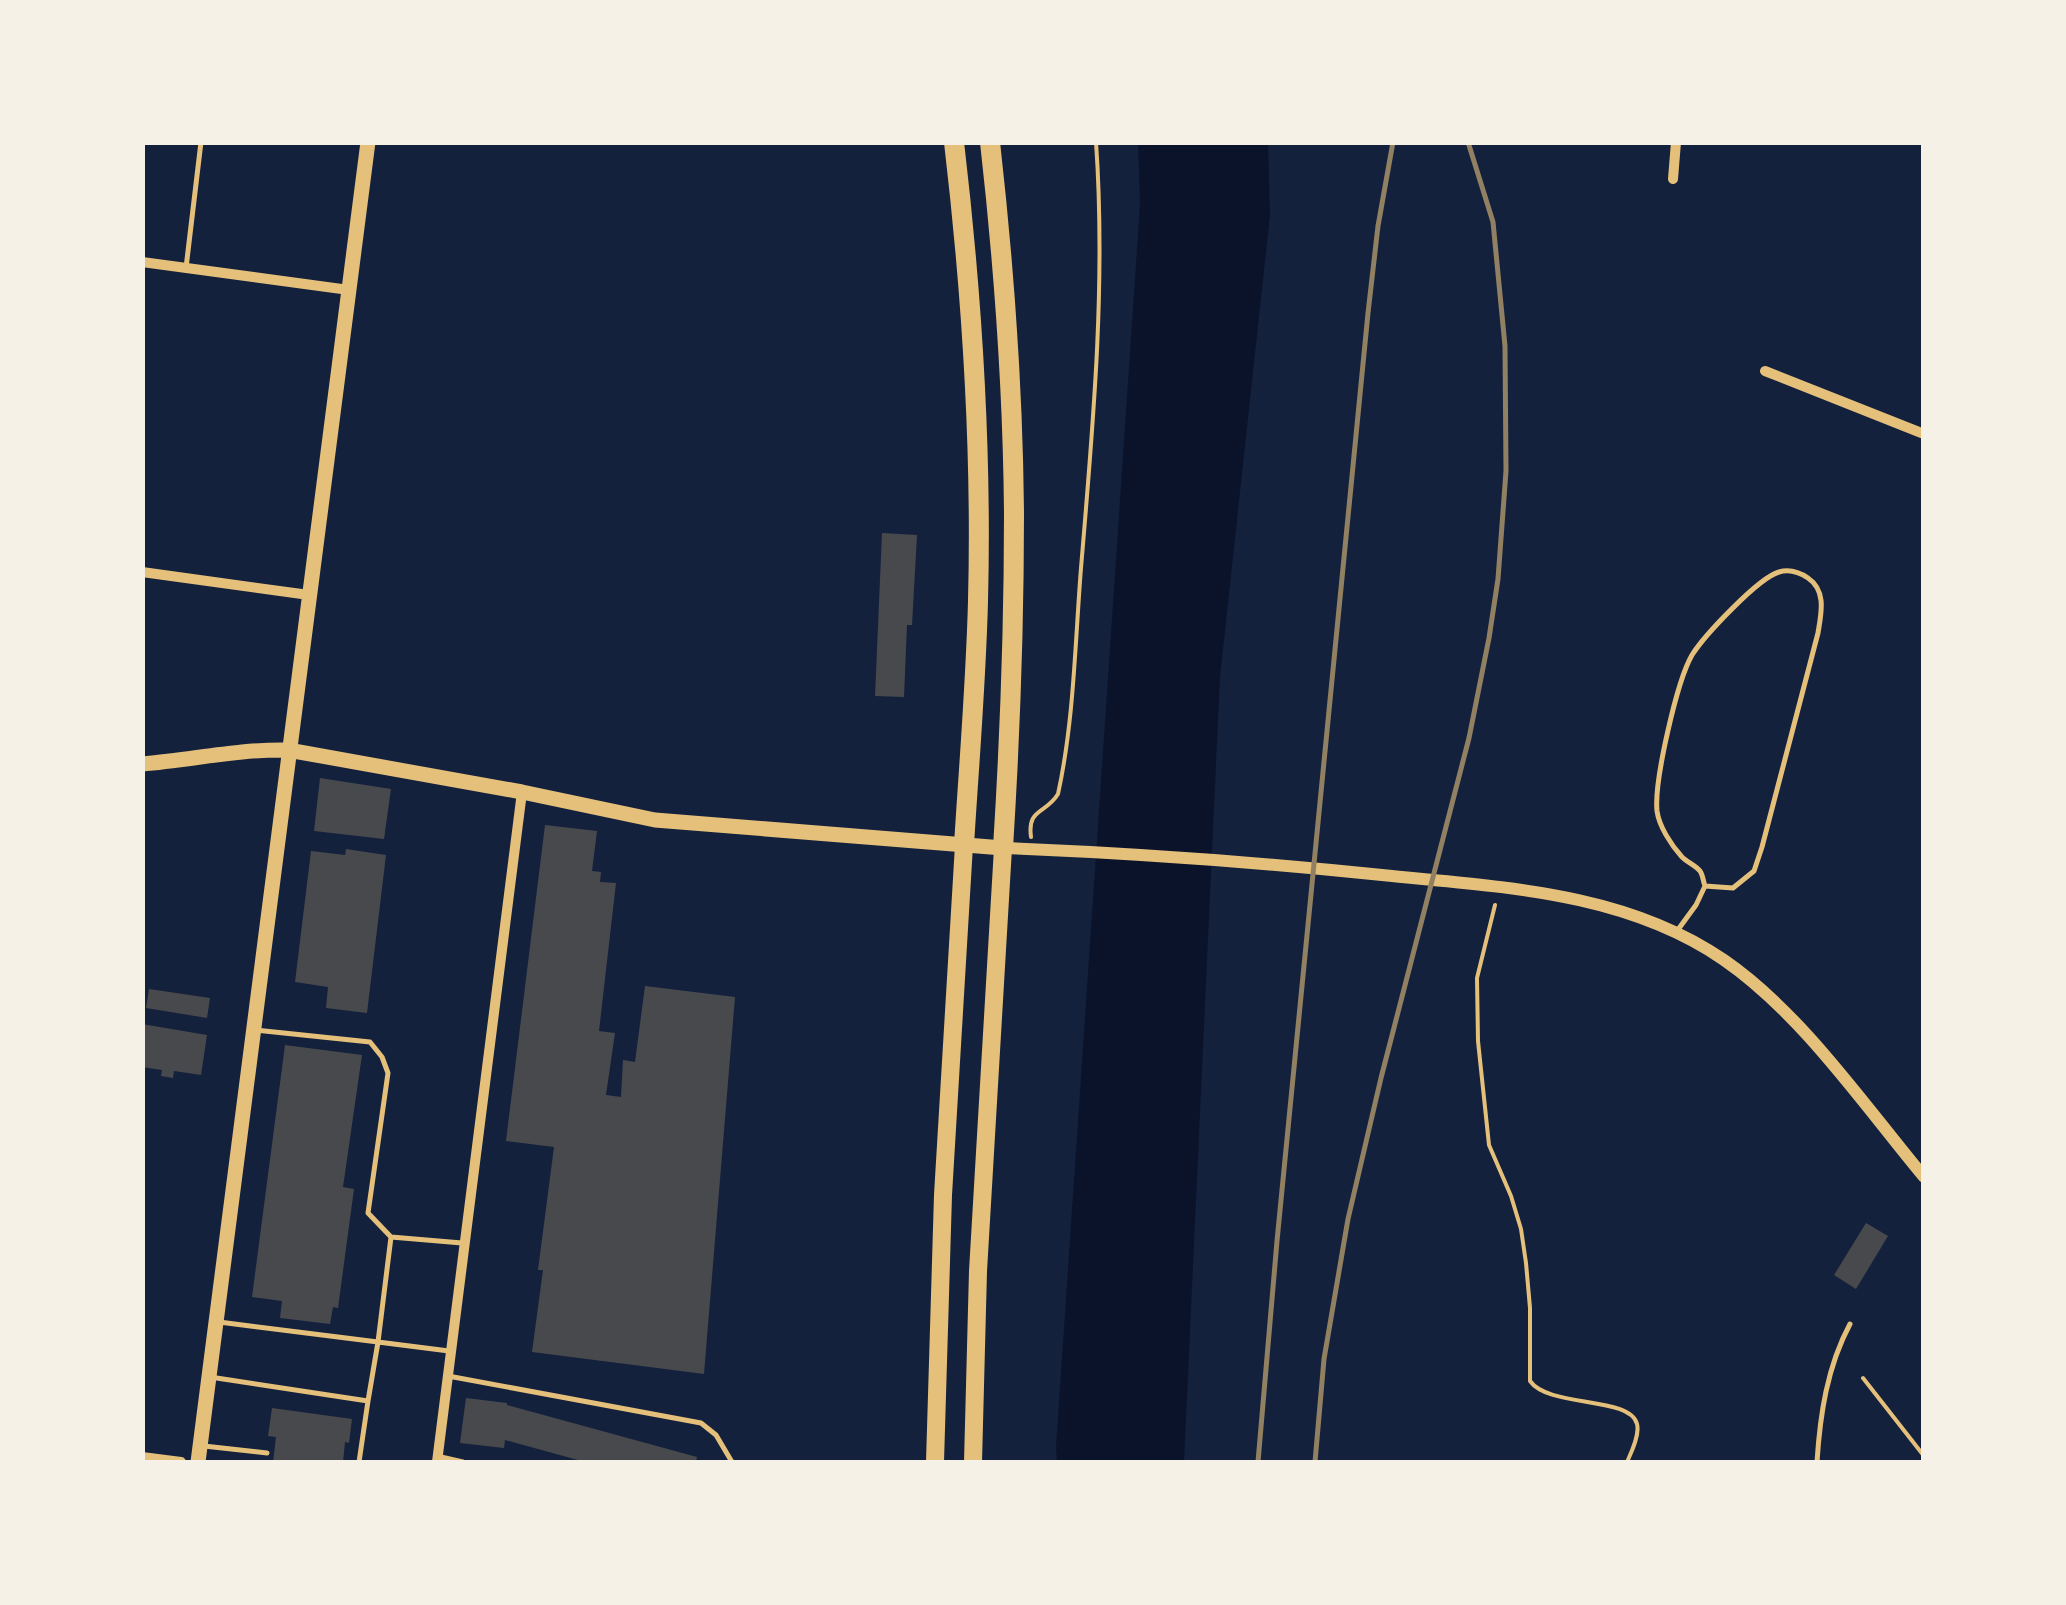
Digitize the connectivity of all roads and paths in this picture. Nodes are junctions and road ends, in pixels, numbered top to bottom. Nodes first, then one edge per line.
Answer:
1 (201, 142) edge
2 (368, 142) edge
3 (951, 142) edge
4 (990, 142) edge
5 (1096, 142) edge
6 (1676, 142) edge
7 (1673, 179) dead end
8 (142, 262) edge
9 (186, 268) junction
10 (349, 290) junction
11 (1765, 371) dead end
12 (1924, 434) edge
13 (142, 572) edge
14 (310, 595) junction
15 (288, 750) junction
16 (142, 764) edge
17 (522, 792) junction
18 (1029, 824) dead end
19 (964, 845) junction
20 (1003, 848) junction
21 (1705, 886) junction
22 (1495, 906) dead end
23 (1676, 931) junction
24 (254, 1030) junction
25 (1924, 1177) edge
26 (392, 1236) junction
27 (465, 1244) junction
28 (216, 1322) junction
29 (1850, 1324) dead end
30 (378, 1342) junction
31 (452, 1352) junction
32 (448, 1376) junction
33 (209, 1377) junction
34 (1864, 1378) dead end
35 (368, 1400) junction
36 (267, 1453) dead end
37 (199, 1454) edge
38 (1924, 1456) edge
39 (142, 1457) edge
40 (437, 1459) edge
41 (181, 1462) edge
42 (359, 1462) edge
43 (463, 1462) edge
44 (732, 1462) edge
45 (935, 1462) edge
46 (973, 1462) edge
47 (1627, 1462) edge
48 (1817, 1462) edge

1 - 9 lane
2 - 10 main road
3 - 19 highway
4 - 20 highway
5 - 18 path
6 - 7 street
8 - 9 street
9 - 10 street
10 - 14 main road
11 - 12 street
13 - 14 street
14 - 15 main road
15 - 16 main road
15 - 17 main road
15 - 24 main road
17 - 19 main road
17 - 27 street
19 - 20 main road
19 - 45 highway
20 - 23 street
20 - 46 highway
21 - 21 lane
21 - 23 lane
22 - 47 path
23 - 25 street
24 - 26 lane
24 - 28 main road
26 - 27 lane
26 - 30 lane
27 - 31 street
28 - 30 lane
28 - 33 main road
29 - 48 lane
30 - 31 lane
30 - 35 lane
31 - 32 street
32 - 40 street
32 - 44 lane
33 - 35 lane
33 - 37 main road
34 - 38 path
35 - 42 lane
36 - 37 lane
39 - 41 street
40 - 43 lane

